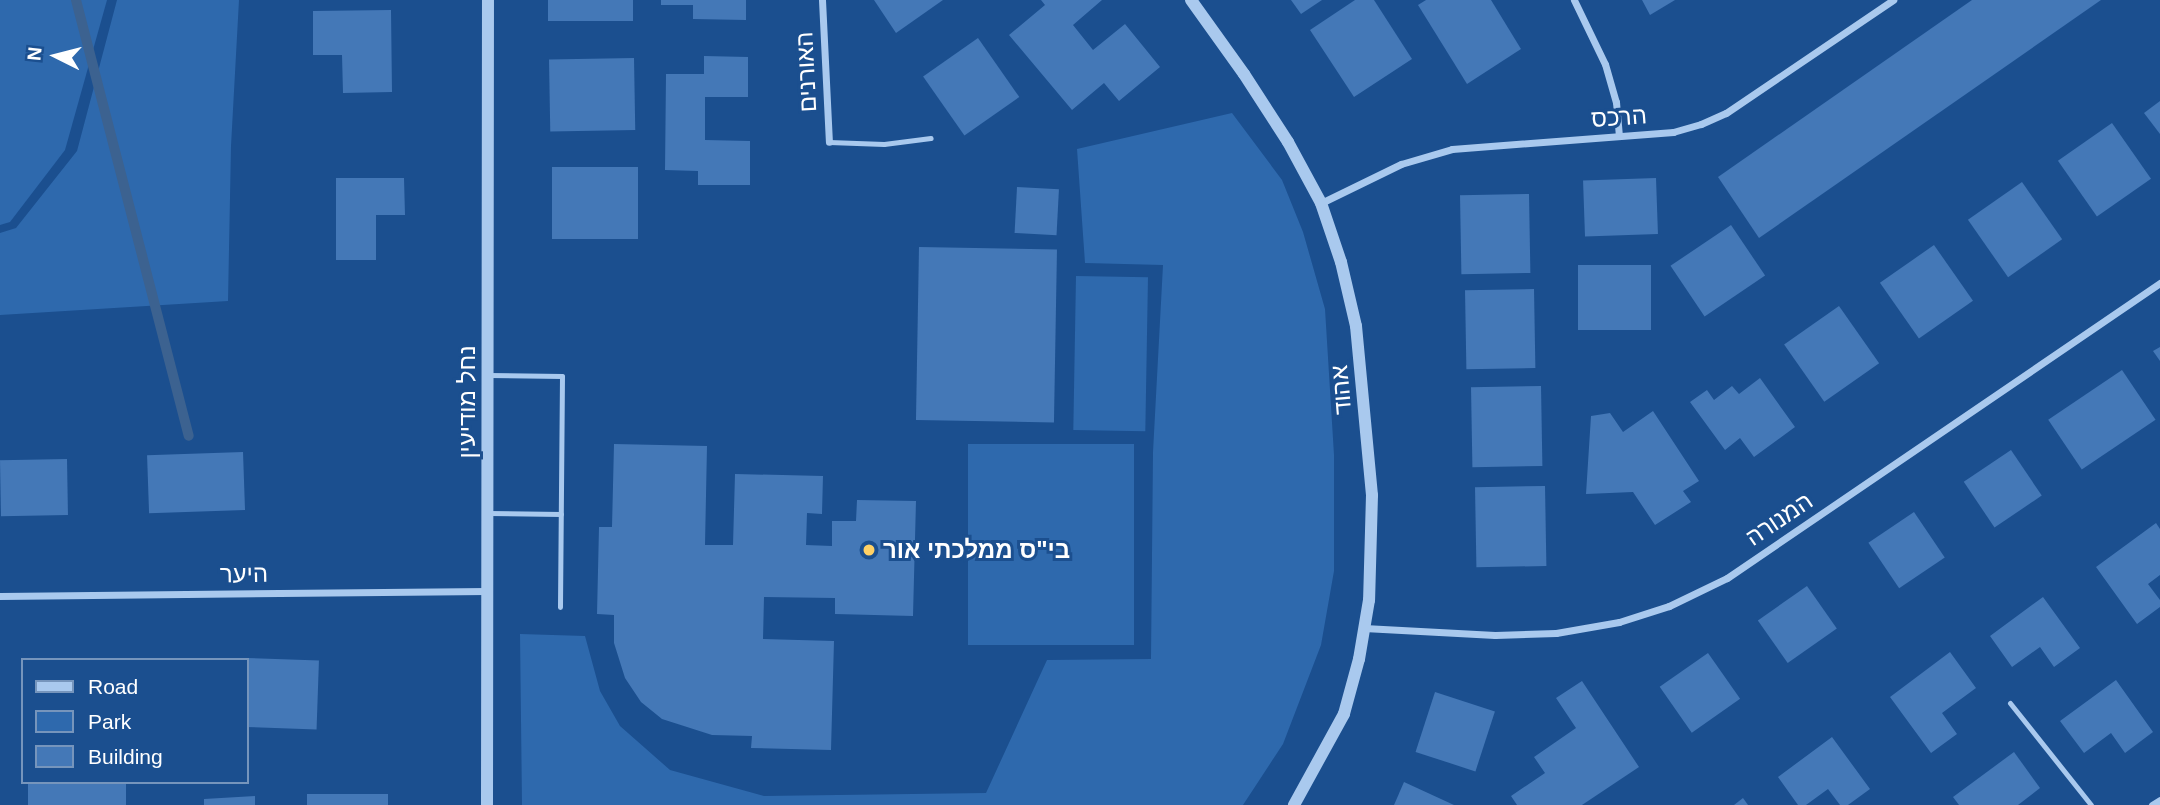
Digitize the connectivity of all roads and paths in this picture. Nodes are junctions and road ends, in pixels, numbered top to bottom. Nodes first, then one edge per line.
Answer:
1 (488, 0) edge
2 (822, 0) edge
3 (1191, 0) edge
4 (1574, 0) edge
5 (1893, 0) edge
6 (1619, 136) junction
7 (931, 138) dead end
8 (829, 142) joint
9 (1321, 203) junction
10 (2160, 283) edge
11 (488, 375) junction
12 (488, 513) junction
13 (561, 514) junction
14 (487, 591) junction
15 (0, 596) edge
16 (560, 607) dead end
17 (1364, 628) junction
18 (2010, 703) dead end
19 (2160, 800) edge
20 (487, 805) edge
21 (1294, 805) edge
22 (2091, 805) edge
23 (2152, 805) edge

1 - 11 street, נחל מודיעין
2 - 8 street, האורנים
3 - 9 street, אהוד
4 - 6 street
5 - 6 street, הרכס
6 - 9 street, הרכס
7 - 8 lane
9 - 17 street, אהוד
10 - 17 street, המנורה
11 - 12 street, נחל מודיעין
11 - 13 lane
12 - 13 lane
12 - 14 street, נחל מודיעין
13 - 16 lane
14 - 15 street, היער
14 - 20 street, נחל מודיעין
17 - 21 street, אהוד
18 - 22 lane
19 - 23 street

